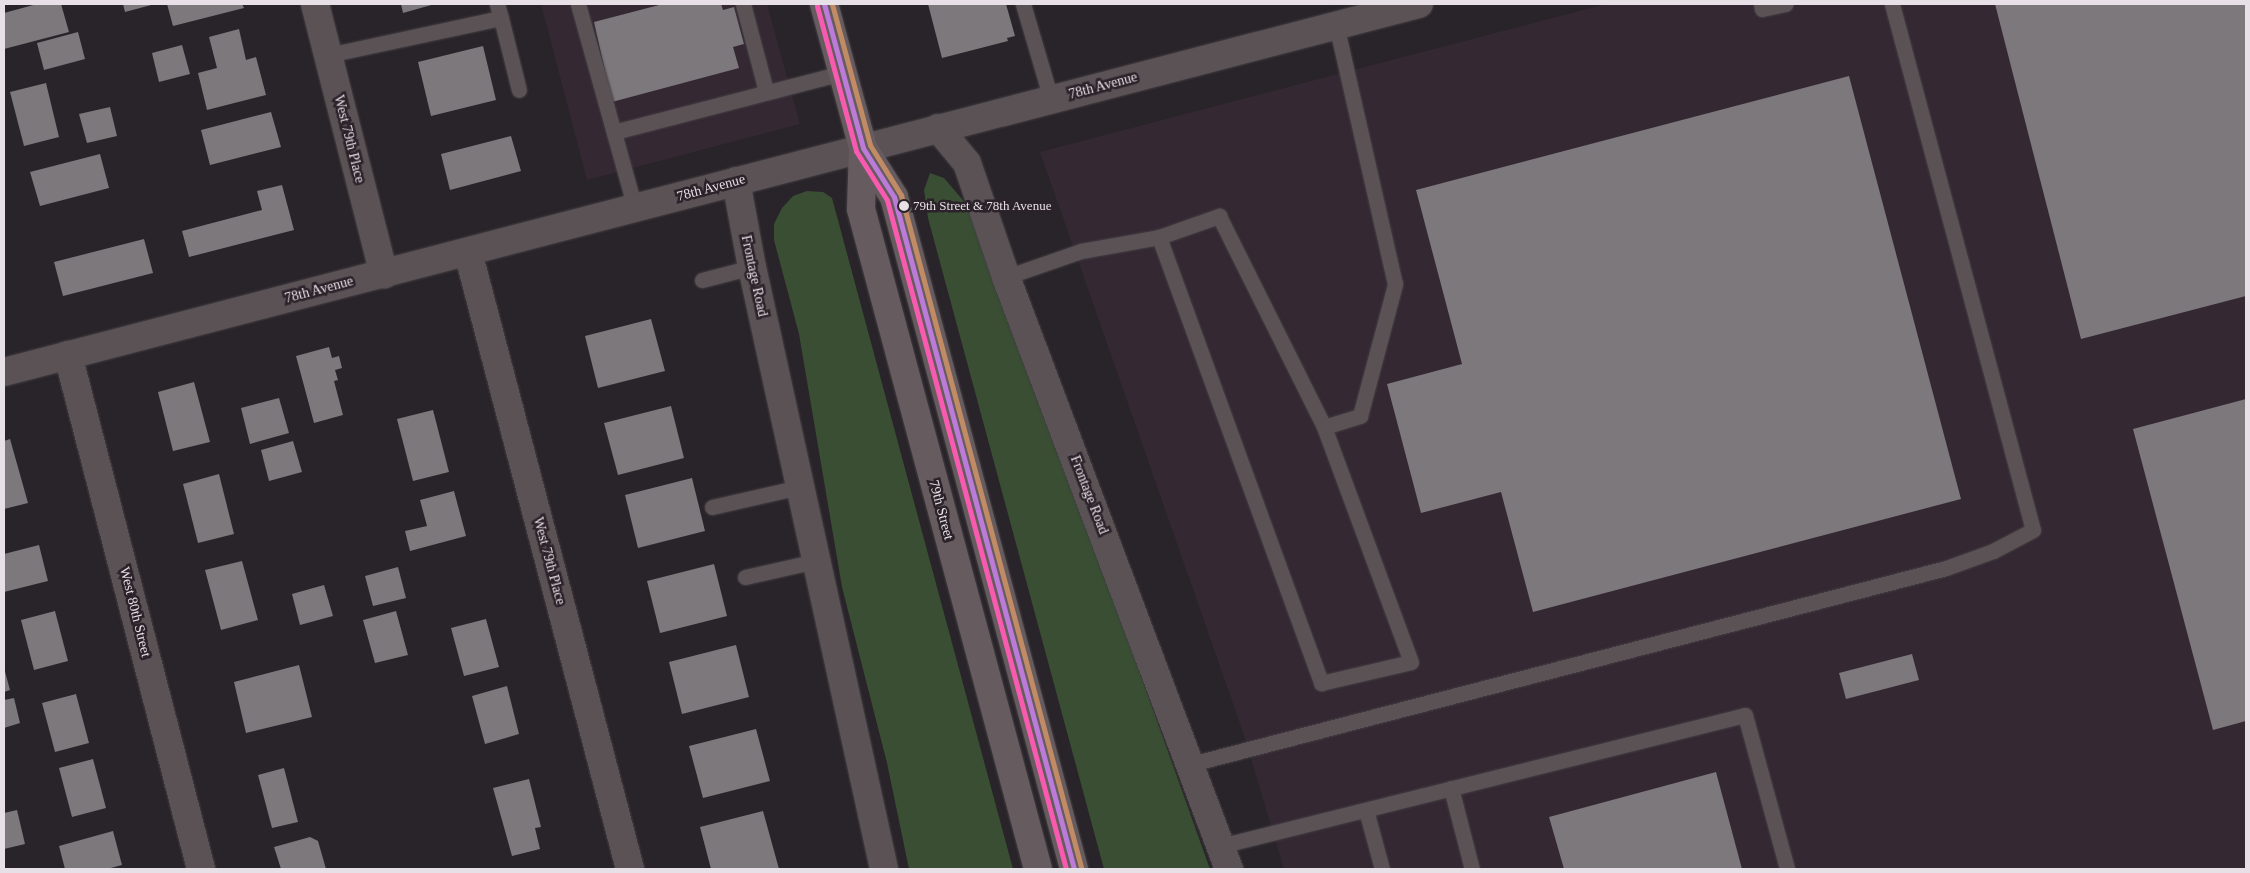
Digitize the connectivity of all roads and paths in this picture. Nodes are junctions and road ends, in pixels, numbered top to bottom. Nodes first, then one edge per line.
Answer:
1 (315, 4) edge
2 (578, 4) edge
3 (743, 4) edge
4 (824, 4) edge
5 (1023, 4) edge
6 (1419, 4) edge
7 (1761, 4) edge
8 (1785, 4) edge
9 (1892, 4) edge
10 (499, 11) edge
11 (1336, 25) junction
12 (328, 55) junction
13 (842, 73) junction
14 (519, 90) dead end
15 (766, 91) junction
16 (1051, 99) junction
17 (938, 128) junction
18 (614, 132) junction
19 (863, 148) junction
20 (736, 181) junction
21 (635, 208) junction
22 (1159, 237) junction
23 (468, 252) junction
24 (752, 267) junction
25 (384, 274) junction
26 (1006, 277) junction
27 (702, 280) dead end
28 (68, 355) junction
29 (4, 371) edge
30 (1324, 427) junction
31 (800, 486) junction
32 (712, 507) dead end
33 (816, 561) junction
34 (745, 577) dead end
35 (1191, 764) junction
36 (1451, 788) junction
37 (1366, 810) junction
38 (1224, 857) edge
39 (201, 869) edge
40 (630, 869) edge
41 (884, 869) edge
42 (1038, 869) edge
43 (1074, 869) edge
44 (1382, 869) edge
45 (1472, 869) edge
46 (1787, 869) edge

1 - 12 street, West 79th Place
2 - 18 lane
3 - 15 lane
4 - 13 main road, 79th Street
5 - 16 lane
6 - 11 street, 78th Avenue
7 - 8 lane
9 - 35 lane
10 - 12 lane
10 - 14 lane
11 - 16 street, 78th Avenue
11 - 30 lane
12 - 25 street, West 79th Place
13 - 15 lane
13 - 19 main road, 79th Street
15 - 18 lane
16 - 17 street, 78th Avenue
17 - 19 street, 78th Avenue
17 - 26 street, Frontage Road
18 - 21 lane
19 - 20 street, 78th Avenue
19 - 42 main road, 79th Street
19 - 43 main road, 79th Street
20 - 21 street, 78th Avenue
20 - 24 street, Frontage Road
21 - 23 street, 78th Avenue
22 - 26 lane
22 - 30 lane
22 - 30 lane
23 - 25 street, 78th Avenue
23 - 40 street, West 79th Place
24 - 27 lane
24 - 31 street, Frontage Road
25 - 28 street, 78th Avenue
26 - 35 street, Frontage Road
28 - 29 street, 78th Avenue
28 - 39 street, West 80th Street
31 - 32 lane
31 - 33 street, Frontage Road
33 - 34 lane
33 - 41 street, Frontage Road
35 - 38 street, Frontage Road
36 - 37 lane
36 - 45 lane
36 - 46 lane
37 - 38 lane
37 - 44 lane

